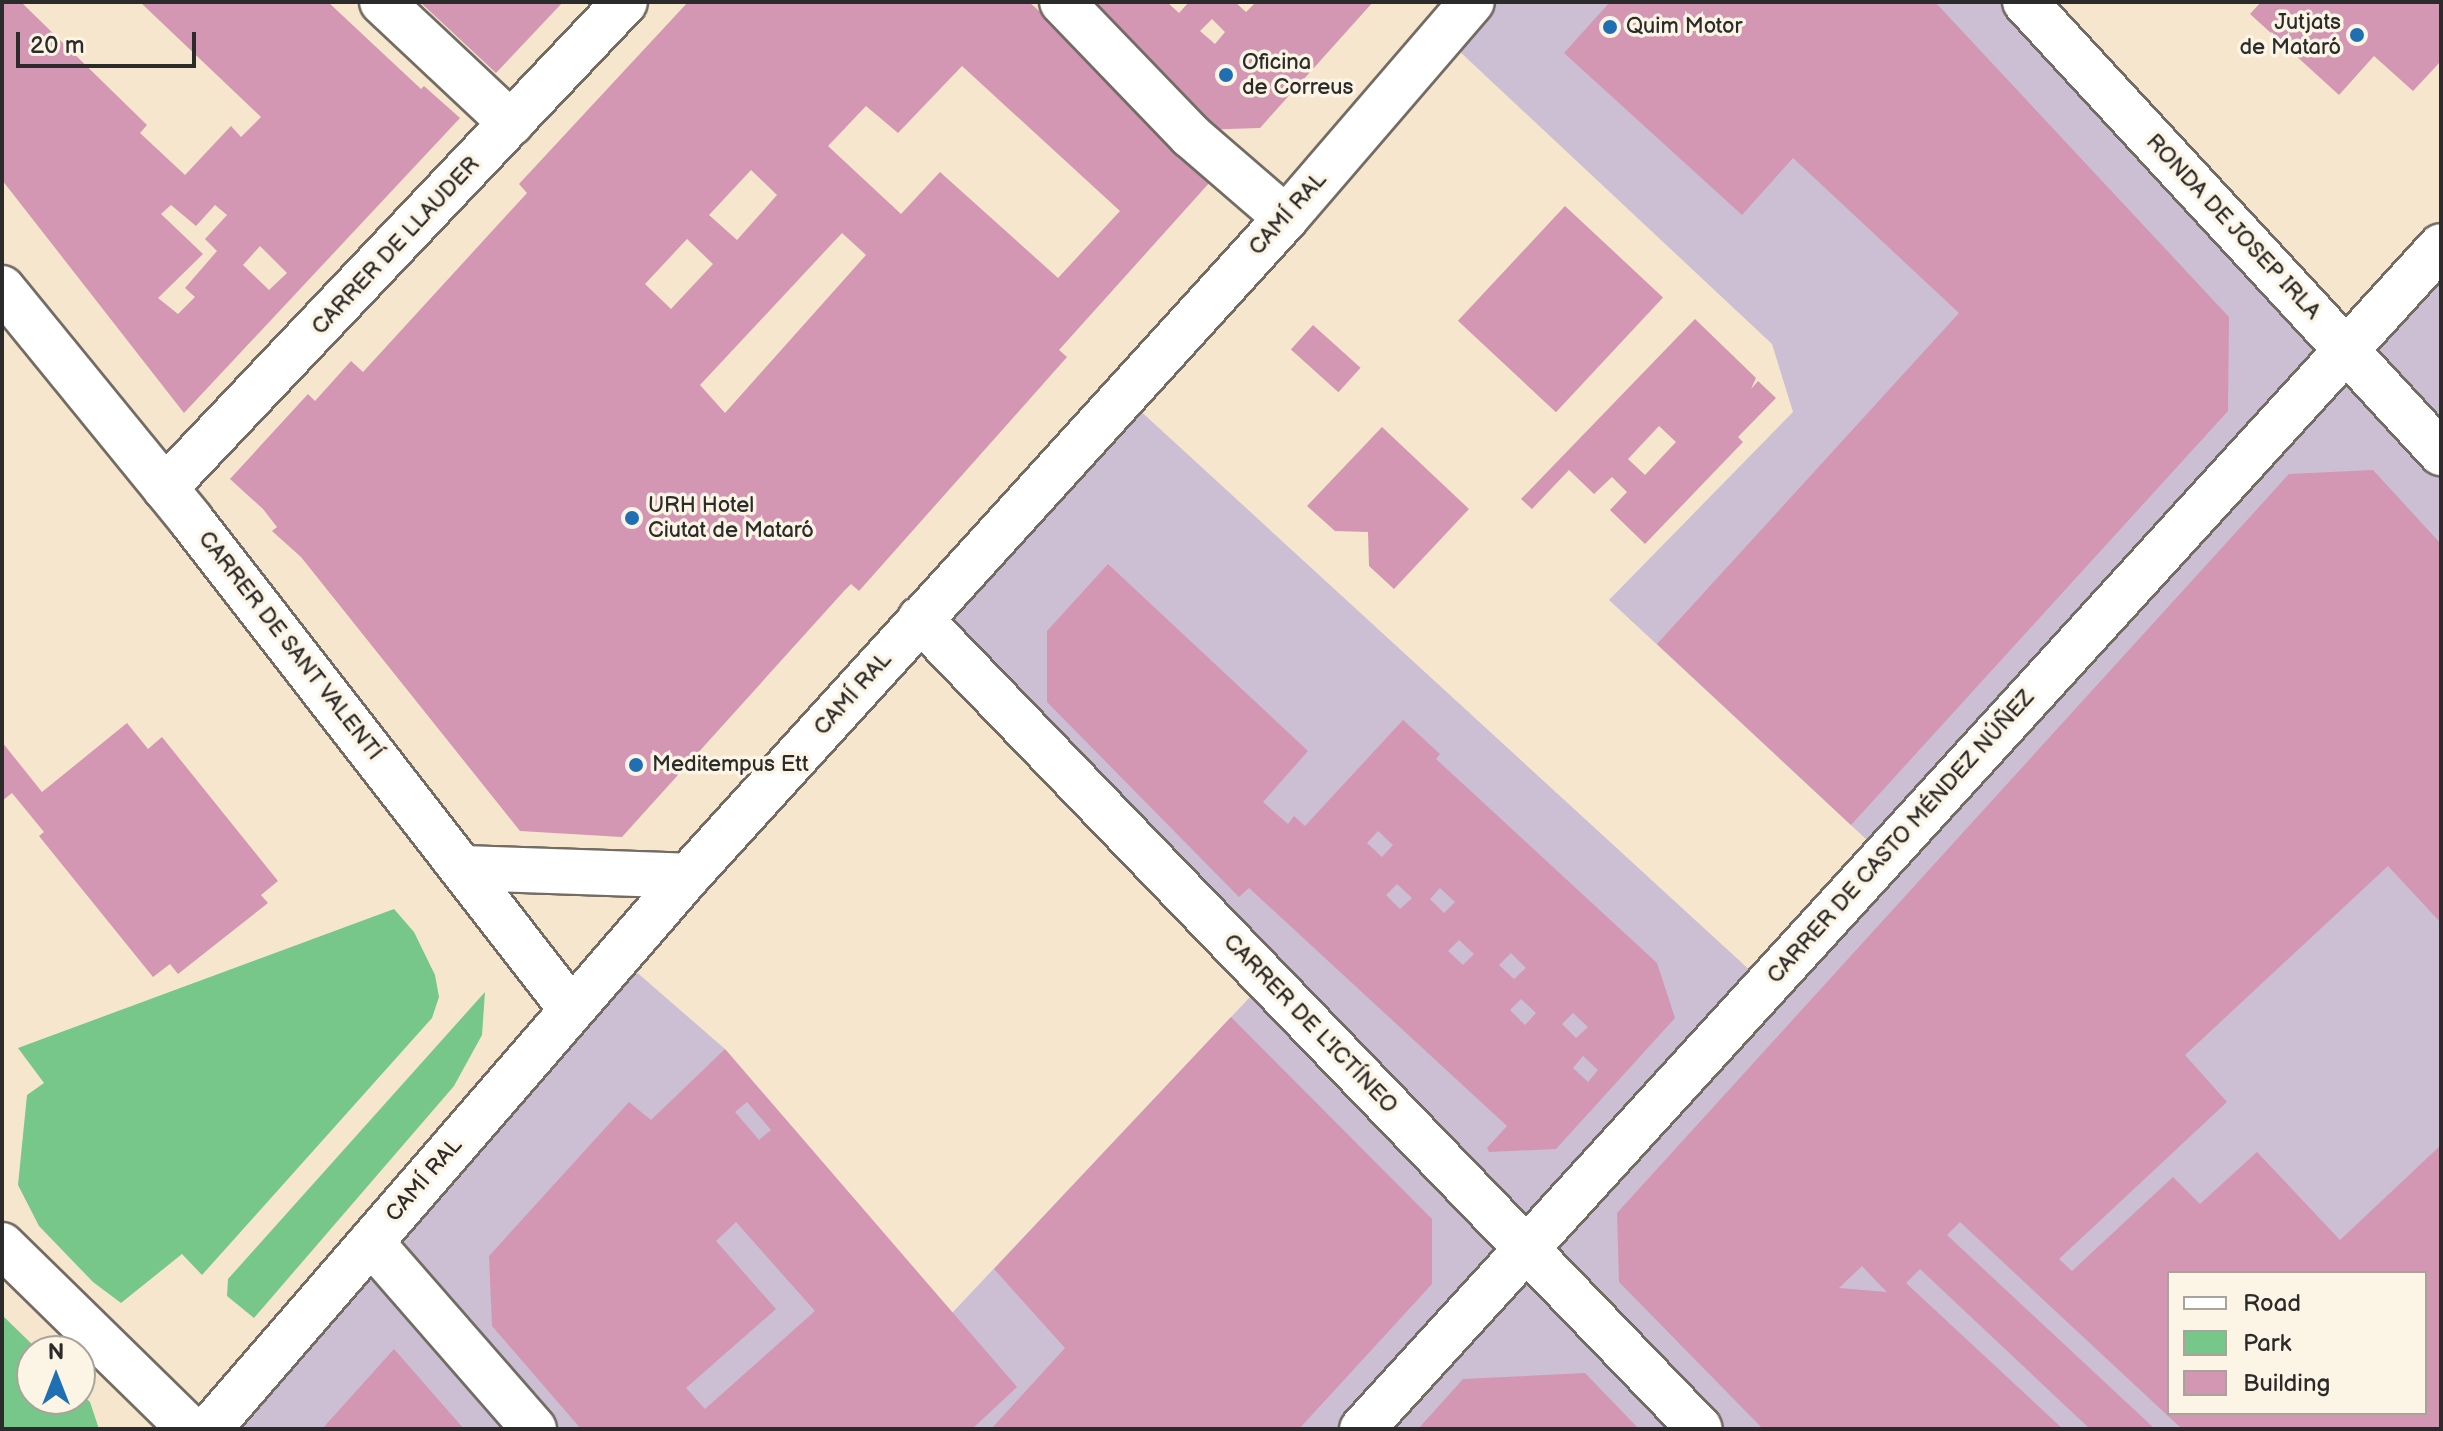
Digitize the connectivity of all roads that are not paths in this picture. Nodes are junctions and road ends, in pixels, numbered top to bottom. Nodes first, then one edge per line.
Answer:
1 (382, 2) edge
2 (625, 2) edge
3 (1062, 2) edge
4 (1472, 2) edge
5 (2025, 2) edge
6 (511, 123) junction
7 (1286, 218) junction
8 (2441, 246) edge
9 (2, 288) edge
10 (2346, 350) junction
11 (2441, 453) edge
12 (165, 488) junction
13 (920, 619) junction
14 (464, 868) junction
15 (688, 876) junction
16 (571, 1009) junction
17 (371, 1242) junction
18 (2, 1245) edge
19 (1529, 1246) junction
20 (190, 1429) edge
21 (209, 1429) edge
22 (534, 1429) edge
23 (1362, 1429) edge
24 (1700, 1429) edge

1 - 6 street
2 - 6 street, CARRER DE LLAUDER
3 - 7 street
4 - 7 street, CAMÍ RAL
5 - 10 street, RONDA DE JOSEP IRLA
6 - 12 street, CARRER DE LLAUDER
7 - 13 street, CAMÍ RAL
8 - 10 street, CARRER DE CASTO MÉNDEZ NÚÑEZ
9 - 12 street, CARRER DE SANT VALENTÍ
10 - 11 street, RONDA DE JOSEP IRLA
10 - 19 street, CARRER DE CASTO MÉNDEZ NÚÑEZ
12 - 14 street, CARRER DE SANT VALENTÍ
13 - 15 street, CAMÍ RAL
13 - 19 street, CARRER DE L'ICTÍNEO
14 - 15 street
14 - 16 street, CARRER DE SANT VALENTÍ
15 - 16 street, CAMÍ RAL
16 - 17 street, CAMÍ RAL
17 - 21 street, CAMÍ RAL
17 - 22 street
18 - 20 street
19 - 23 street, CARRER DE CASTO MÉNDEZ NÚÑEZ
19 - 24 street, CARRER DE L'ICTÍNEO

